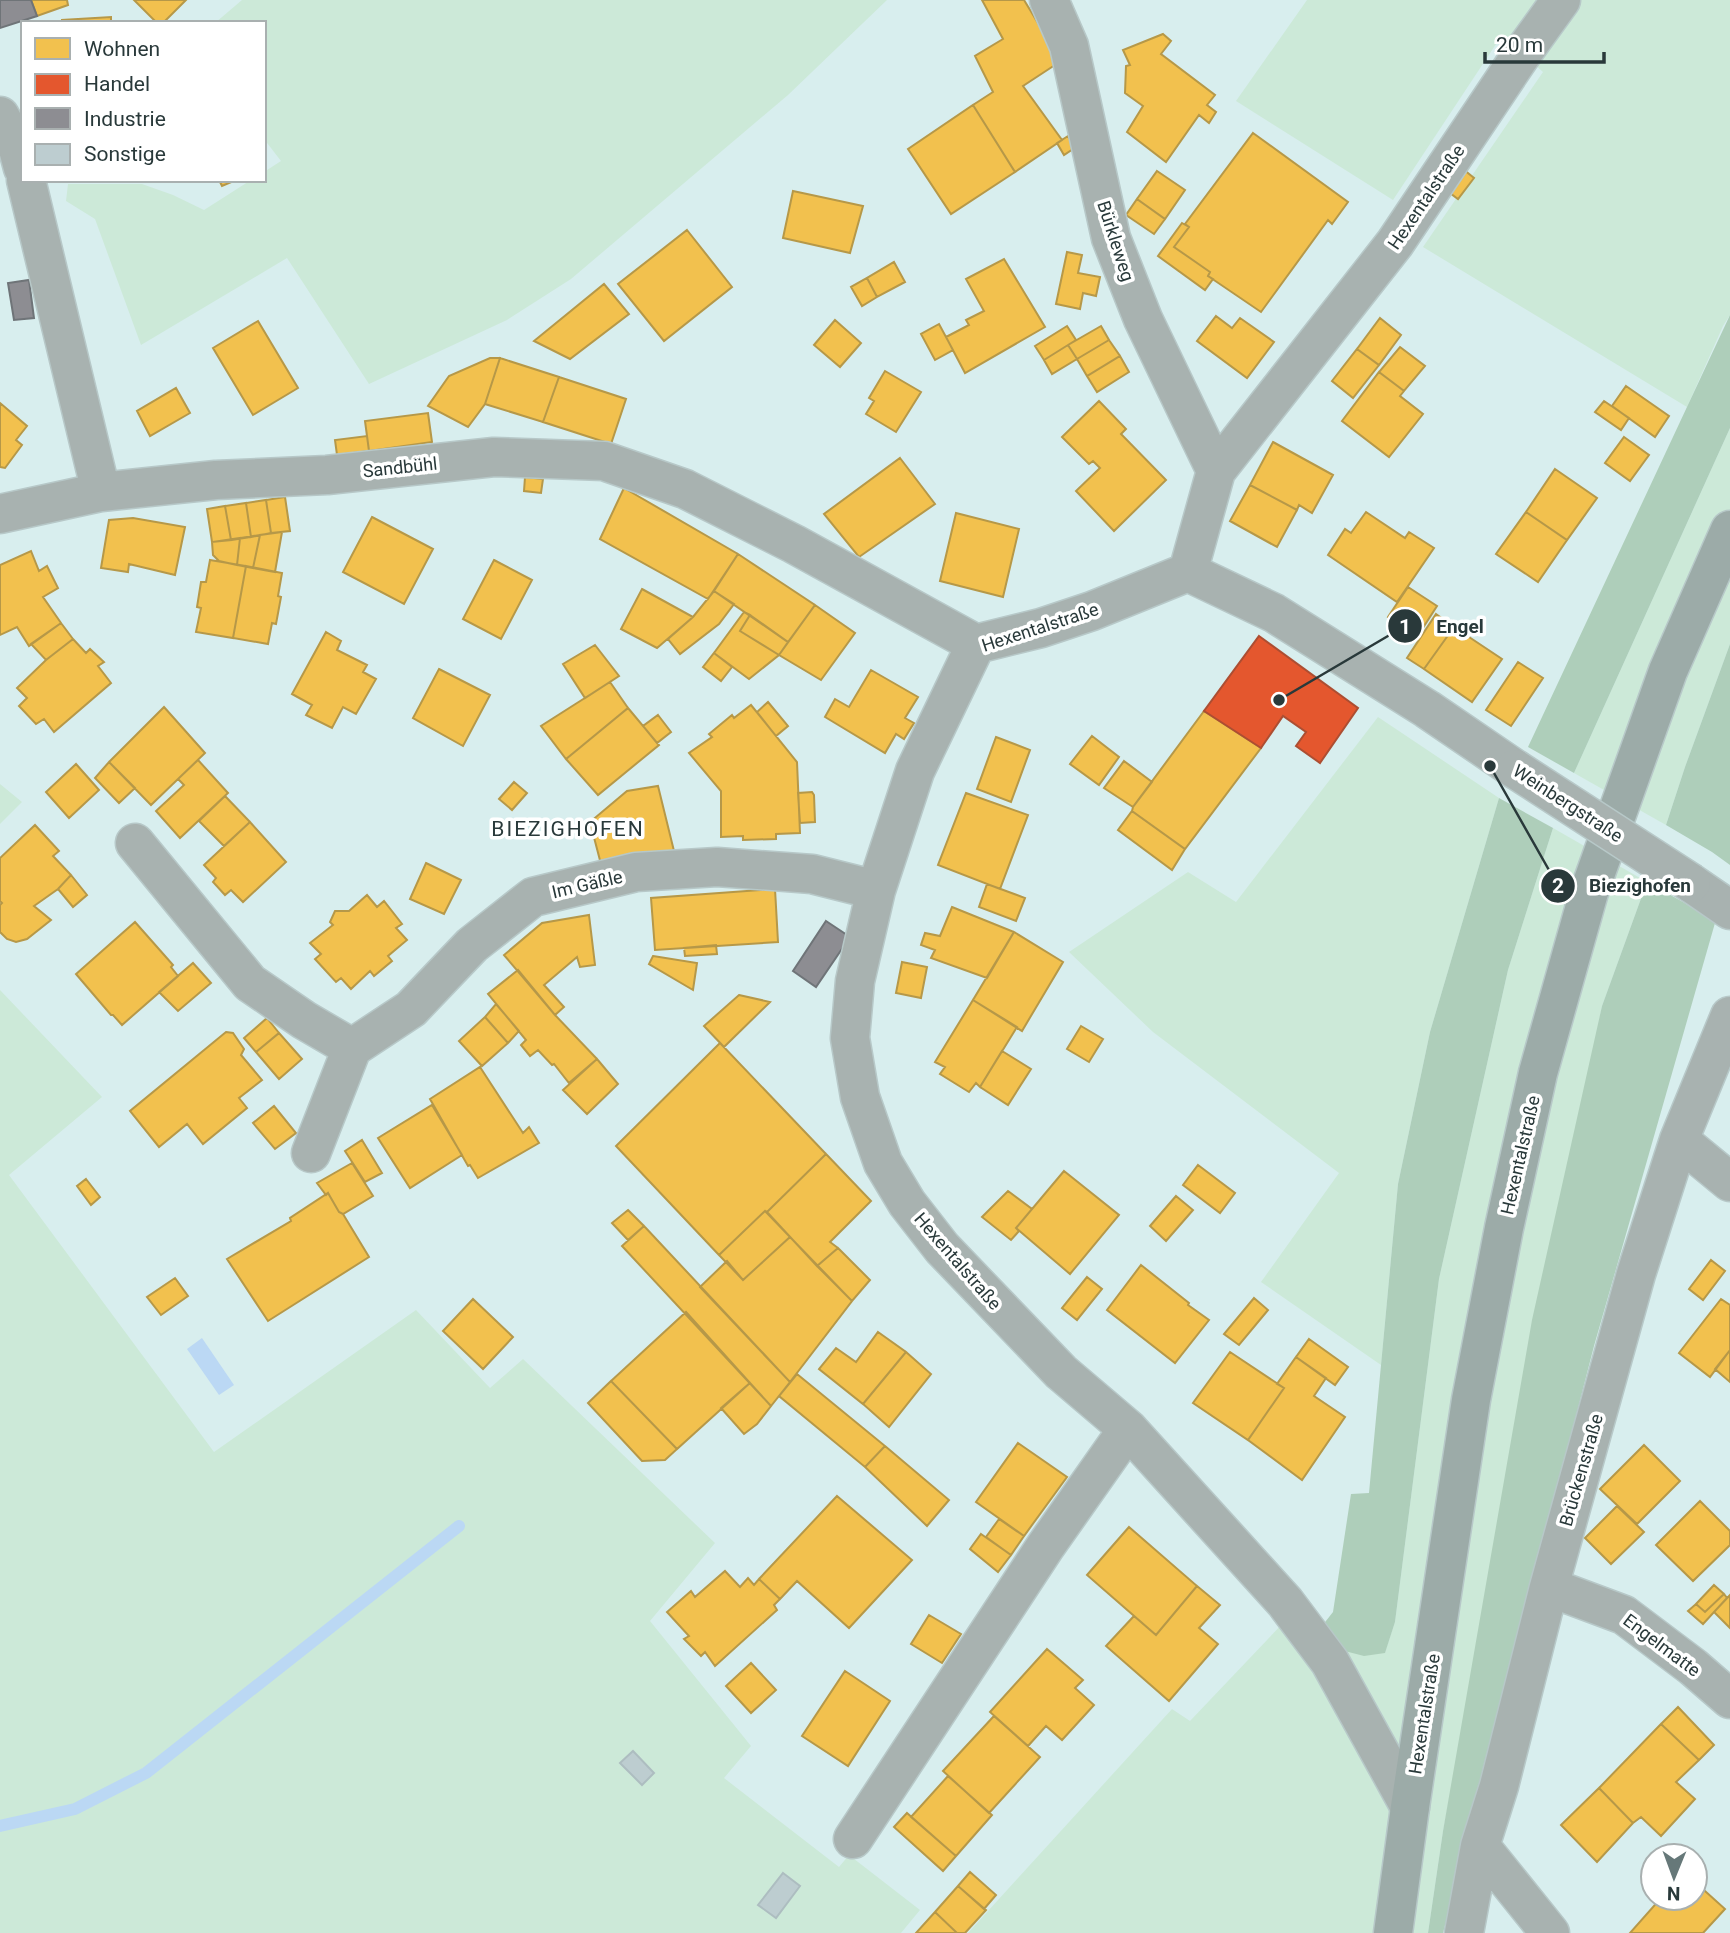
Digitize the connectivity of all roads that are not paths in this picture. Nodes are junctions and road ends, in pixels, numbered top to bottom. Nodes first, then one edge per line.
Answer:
1 (1050, 0) edge
2 (1561, 0) edge
3 (0, 116) edge
4 (21, 160) edge
5 (26, 182) edge
6 (1216, 471) junction
7 (102, 492) junction
8 (0, 514) edge
9 (1730, 530) edge
10 (1188, 572) junction
11 (976, 644) junction
12 (135, 843) dead end
13 (876, 890) junction
14 (1730, 910) edge
15 (1730, 1016) edge
16 (352, 1048) junction
17 (1679, 1140) junction
18 (311, 1153) dead end
19 (1730, 1182) edge
20 (1128, 1429) junction
21 (1549, 1587) junction
22 (1730, 1699) edge
23 (1410, 1807) junction
24 (853, 1839) dead end
25 (1480, 1846) junction
26 (1393, 1933) edge
27 (1464, 1933) edge
28 (1550, 1933) edge

1 - 6 street, Bürkleweg
2 - 6 street, Hexentalstraße
3 - 4 street
5 - 7 street
6 - 10 street, Hexentalstraße
7 - 8 street, Sandbühl
7 - 11 street, Sandbühl
9 - 23 main road, Hexentalstraße
10 - 11 street, Hexentalstraße
10 - 14 street, Weinbergstraße, bridge
11 - 13 street, Hexentalstraße
12 - 16 street
13 - 16 street, Im Gäßle
13 - 20 street, Hexentalstraße
15 - 17 street, Brückenstraße
16 - 18 street
17 - 19 street
17 - 21 street, Brückenstraße
20 - 23 street, Hexentalstraße
20 - 24 street
21 - 22 street, Engelmatte
21 - 25 street, Brückenstraße
23 - 26 main road, Hexentalstraße
25 - 27 street, Brückenstraße
25 - 28 street

